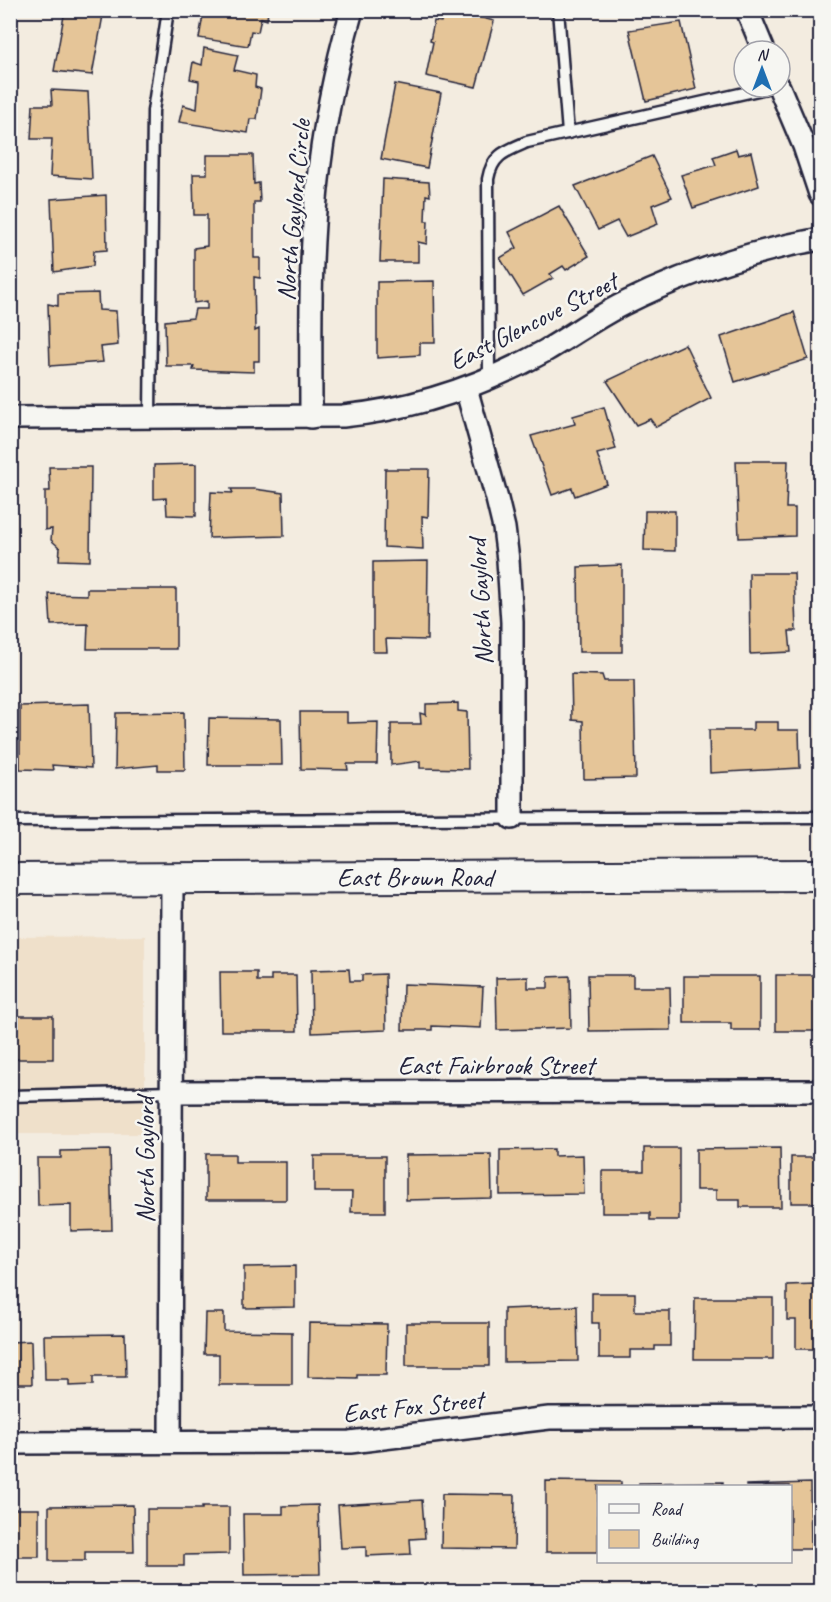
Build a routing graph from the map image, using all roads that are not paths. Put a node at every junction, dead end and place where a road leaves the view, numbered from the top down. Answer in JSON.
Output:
{"nodes":[{"id":1,"x":168,"y":10,"type":"edge"},
{"id":2,"x":352,"y":10,"type":"edge"},
{"id":3,"x":558,"y":10,"type":"edge"},
{"id":4,"x":747,"y":10,"type":"edge"},
{"id":5,"x":759,"y":39,"type":"edge"},
{"id":6,"x":732,"y":96,"type":"edge"},
{"id":7,"x":784,"y":99,"type":"edge"},
{"id":8,"x":568,"y":133,"type":"junction"},
{"id":9,"x":820,"y":194,"type":"edge"},
{"id":10,"x":820,"y":239,"type":"edge"},
{"id":11,"x":489,"y":378,"type":"junction"},
{"id":12,"x":466,"y":388,"type":"junction"},
{"id":13,"x":150,"y":417,"type":"junction"},
{"id":14,"x":311,"y":417,"type":"junction"},
{"id":15,"x":10,"y":418,"type":"edge"},
{"id":16,"x":820,"y":817,"type":"edge"},
{"id":17,"x":512,"y":818,"type":"junction"},
{"id":18,"x":10,"y":821,"type":"edge"},
{"id":19,"x":820,"y":875,"type":"edge"},
{"id":20,"x":172,"y":878,"type":"junction"},
{"id":21,"x":10,"y":879,"type":"edge"},
{"id":22,"x":172,"y":1092,"type":"junction"},
{"id":23,"x":820,"y":1092,"type":"edge"},
{"id":24,"x":10,"y":1096,"type":"edge"},
{"id":25,"x":820,"y":1417,"type":"edge"},
{"id":26,"x":10,"y":1443,"type":"edge"},
{"id":27,"x":170,"y":1443,"type":"junction"}],
"edges":[{"from":1,"to":13,"type":"lane"},
{"from":2,"to":14,"type":"street","name":"North Gaylord Circle"},
{"from":3,"to":8,"type":"lane"},
{"from":4,"to":5,"type":"street"},
{"from":6,"to":8,"type":"lane"},
{"from":7,"to":9,"type":"street"},
{"from":8,"to":11,"type":"lane"},
{"from":10,"to":11,"type":"street","name":"East Glencove Street"},
{"from":11,"to":12,"type":"street","name":"East Glencove Street"},
{"from":12,"to":14,"type":"street","name":"East Glencove Street"},
{"from":12,"to":17,"type":"street","name":"North Gaylord"},
{"from":13,"to":14,"type":"street","name":"East Glencove Street"},
{"from":13,"to":15,"type":"street","name":"East Glencove Street"},
{"from":16,"to":17,"type":"lane"},
{"from":17,"to":18,"type":"lane"},
{"from":19,"to":20,"type":"main road","name":"East Brown Road"},
{"from":20,"to":21,"type":"main road","name":"East Brown Road"},
{"from":20,"to":22,"type":"street","name":"North Gaylord"},
{"from":22,"to":23,"type":"street","name":"East Fairbrook Street"},
{"from":22,"to":24,"type":"lane"},
{"from":22,"to":27,"type":"street","name":"North Gaylord"},
{"from":25,"to":27,"type":"street","name":"East Fox Street"},
{"from":26,"to":27,"type":"street","name":"East Fox Street"}]}
